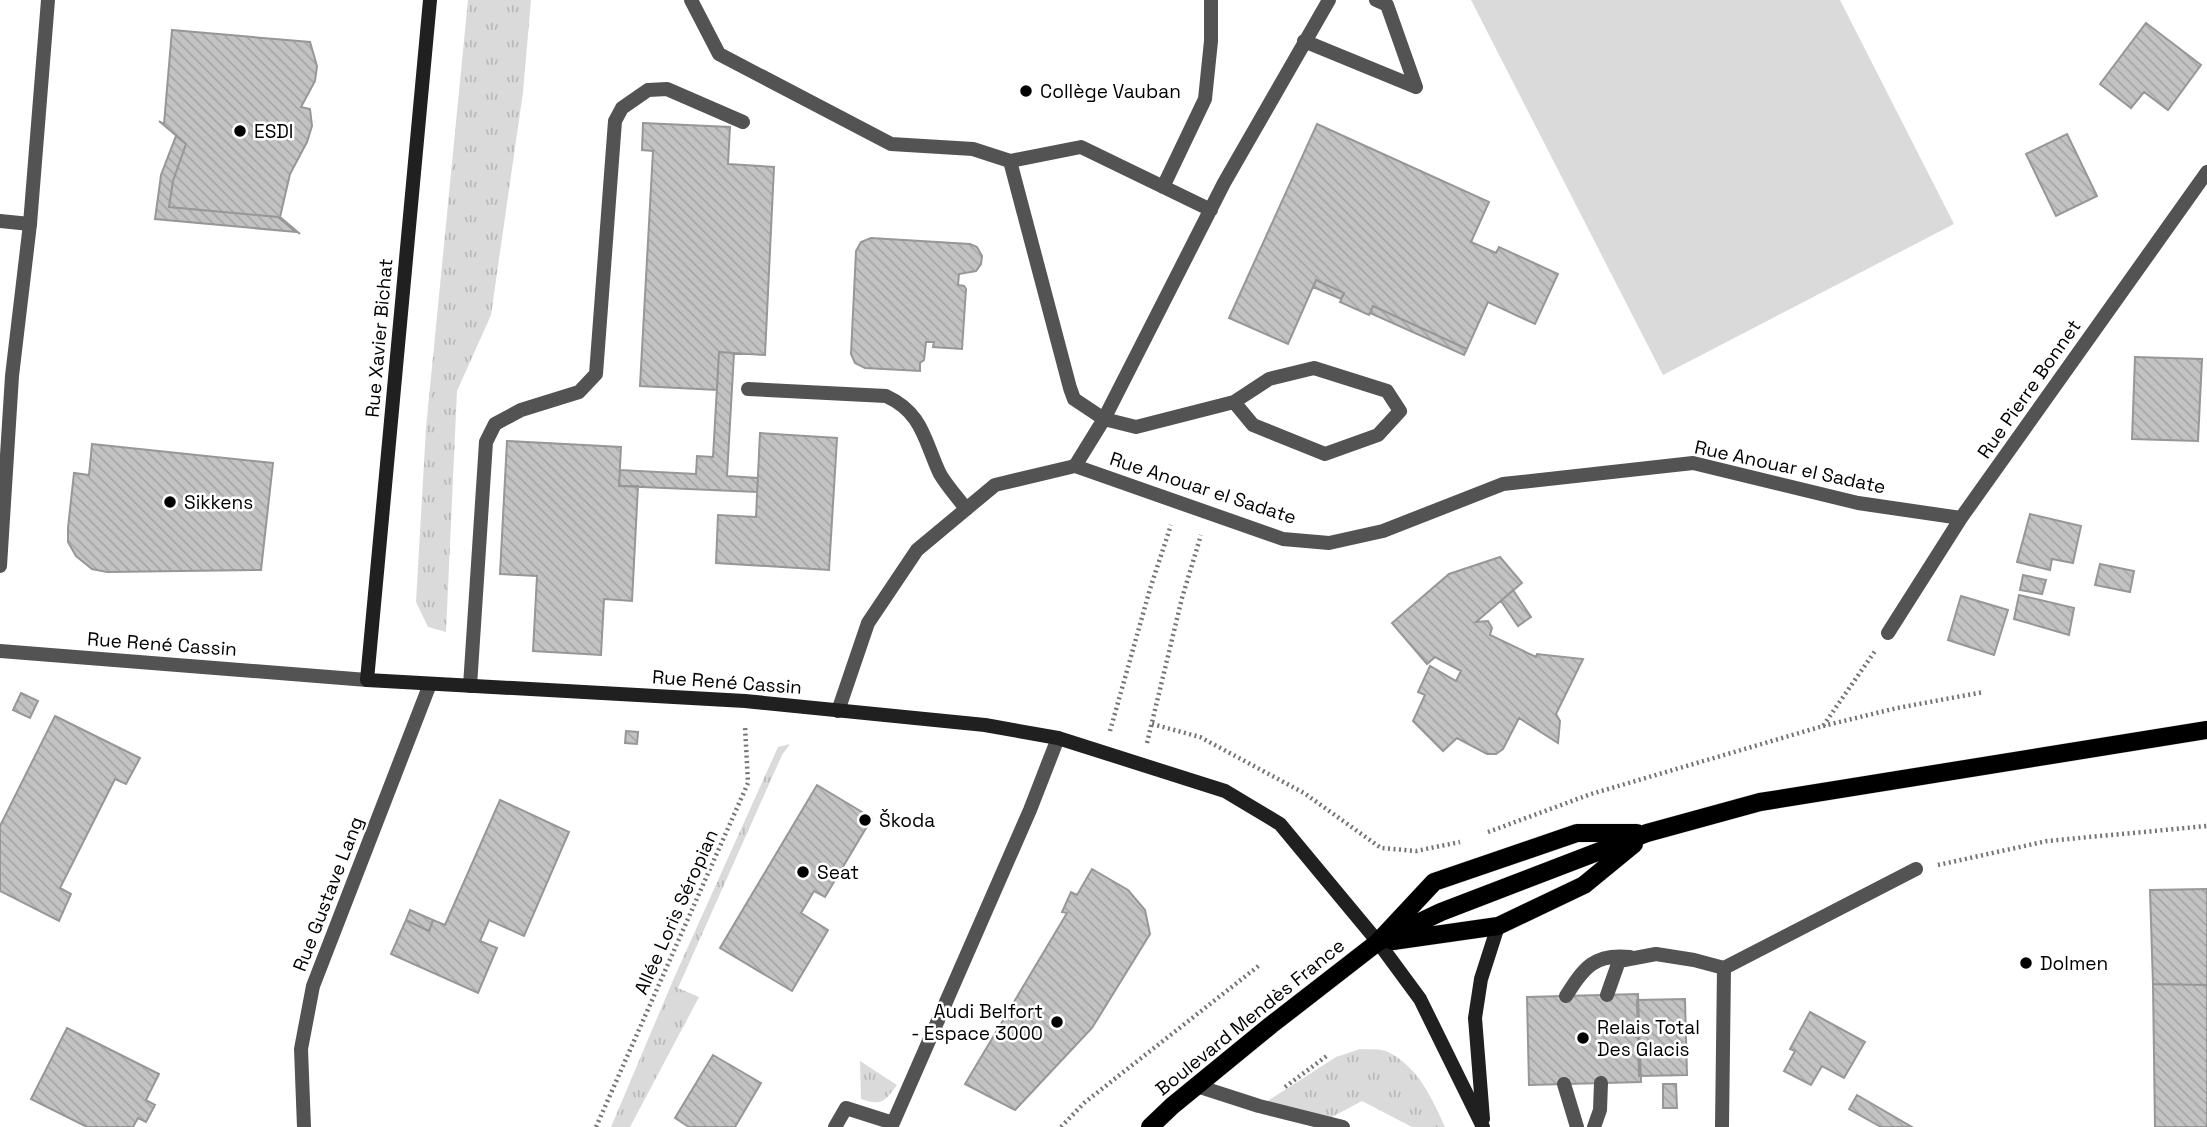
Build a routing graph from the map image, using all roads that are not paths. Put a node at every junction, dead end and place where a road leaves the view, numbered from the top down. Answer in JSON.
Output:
{"nodes":[{"id":1,"x":48,"y":0,"type":"edge"},
{"id":2,"x":430,"y":0,"type":"edge"},
{"id":3,"x":691,"y":0,"type":"edge"},
{"id":4,"x":1211,"y":0,"type":"edge"},
{"id":5,"x":1329,"y":0,"type":"edge"},
{"id":6,"x":1376,"y":0,"type":"edge"},
{"id":7,"x":1304,"y":41,"type":"junction"},
{"id":8,"x":743,"y":122,"type":"dead end"},
{"id":9,"x":1010,"y":161,"type":"junction"},
{"id":10,"x":2207,"y":172,"type":"edge"},
{"id":11,"x":1163,"y":187,"type":"junction"},
{"id":12,"x":1212,"y":210,"type":"junction"},
{"id":13,"x":0,"y":221,"type":"edge"},
{"id":14,"x":30,"y":224,"type":"junction"},
{"id":15,"x":748,"y":389,"type":"dead end"},
{"id":16,"x":1234,"y":402,"type":"junction"},
{"id":17,"x":1104,"y":419,"type":"junction"},
{"id":18,"x":1075,"y":466,"type":"junction"},
{"id":19,"x":966,"y":509,"type":"junction"},
{"id":20,"x":1961,"y":518,"type":"junction"},
{"id":21,"x":0,"y":566,"type":"edge"},
{"id":22,"x":1888,"y":633,"type":"road end"},
{"id":23,"x":0,"y":651,"type":"edge"},
{"id":24,"x":367,"y":680,"type":"junction"},
{"id":25,"x":430,"y":684,"type":"junction"},
{"id":26,"x":470,"y":686,"type":"junction"},
{"id":27,"x":838,"y":710,"type":"junction"},
{"id":28,"x":2207,"y":730,"type":"edge"},
{"id":29,"x":1058,"y":737,"type":"junction"},
{"id":30,"x":1647,"y":833,"type":"junction"},
{"id":31,"x":1916,"y":869,"type":"road end"},
{"id":32,"x":1498,"y":926,"type":"junction"},
{"id":33,"x":1378,"y":942,"type":"junction"},
{"id":34,"x":1640,"y":957,"type":"junction"},
{"id":35,"x":1724,"y":968,"type":"junction"},
{"id":36,"x":1607,"y":995,"type":"dead end"},
{"id":37,"x":1566,"y":996,"type":"dead end"},
{"id":38,"x":1601,"y":1083,"type":"dead end"},
{"id":39,"x":1564,"y":1084,"type":"dead end"},
{"id":40,"x":1197,"y":1086,"type":"junction"},
{"id":41,"x":1600,"y":1110,"type":"junction"},
{"id":42,"x":303,"y":1127,"type":"edge"},
{"id":43,"x":835,"y":1127,"type":"edge"},
{"id":44,"x":1150,"y":1127,"type":"edge"},
{"id":45,"x":1343,"y":1127,"type":"edge"},
{"id":46,"x":1483,"y":1127,"type":"edge"},
{"id":47,"x":1579,"y":1127,"type":"edge"},
{"id":48,"x":1594,"y":1127,"type":"edge"},
{"id":49,"x":1722,"y":1127,"type":"edge"}],
"edges":[{"from":1,"to":14,"type":"street"},
{"from":2,"to":24,"type":"main road","name":"Rue Xavier Bichat"},
{"from":3,"to":9,"type":"street"},
{"from":4,"to":11,"type":"street"},
{"from":5,"to":7,"type":"street"},
{"from":6,"to":7,"type":"street"},
{"from":7,"to":12,"type":"street"},
{"from":8,"to":26,"type":"street"},
{"from":9,"to":11,"type":"street"},
{"from":9,"to":17,"type":"street"},
{"from":10,"to":20,"type":"street","name":"Rue Pierre Bonnet"},
{"from":11,"to":12,"type":"street"},
{"from":12,"to":17,"type":"street"},
{"from":13,"to":14,"type":"street"},
{"from":14,"to":21,"type":"street"},
{"from":15,"to":19,"type":"street"},
{"from":16,"to":16,"type":"street"},
{"from":16,"to":17,"type":"street"},
{"from":17,"to":18,"type":"street"},
{"from":18,"to":19,"type":"street"},
{"from":18,"to":20,"type":"street","name":"Rue Anouar el Sadate"},
{"from":19,"to":27,"type":"street"},
{"from":20,"to":22,"type":"street","name":"Rue Pierre Bonnet"},
{"from":23,"to":24,"type":"street","name":"Rue René Cassin"},
{"from":24,"to":25,"type":"main road","name":"Rue René Cassin"},
{"from":25,"to":26,"type":"main road","name":"Rue René Cassin"},
{"from":25,"to":42,"type":"street","name":"Rue Gustave Lang"},
{"from":26,"to":27,"type":"main road","name":"Rue René Cassin"},
{"from":27,"to":29,"type":"main road","name":"Rue René Cassin"},
{"from":28,"to":30,"type":"main road"},
{"from":29,"to":33,"type":"main road","name":"Rue René Cassin"},
{"from":29,"to":43,"type":"street"},
{"from":30,"to":32,"type":"main road"},
{"from":30,"to":33,"type":"main road"},
{"from":30,"to":33,"type":"main road"},
{"from":31,"to":35,"type":"street"},
{"from":32,"to":33,"type":"main road"},
{"from":32,"to":46,"type":"main road"},
{"from":33,"to":40,"type":"main road","name":"Boulevard Mendès France"},
{"from":33,"to":46,"type":"main road","name":"Rue René Cassin"},
{"from":34,"to":35,"type":"street"},
{"from":34,"to":36,"type":"street"},
{"from":34,"to":37,"type":"street"},
{"from":35,"to":49,"type":"street"},
{"from":38,"to":41,"type":"street"},
{"from":39,"to":47,"type":"street"},
{"from":40,"to":44,"type":"main road","name":"Boulevard Mendès France"},
{"from":40,"to":45,"type":"street"},
{"from":41,"to":47,"type":"street"},
{"from":41,"to":48,"type":"street"}]}
